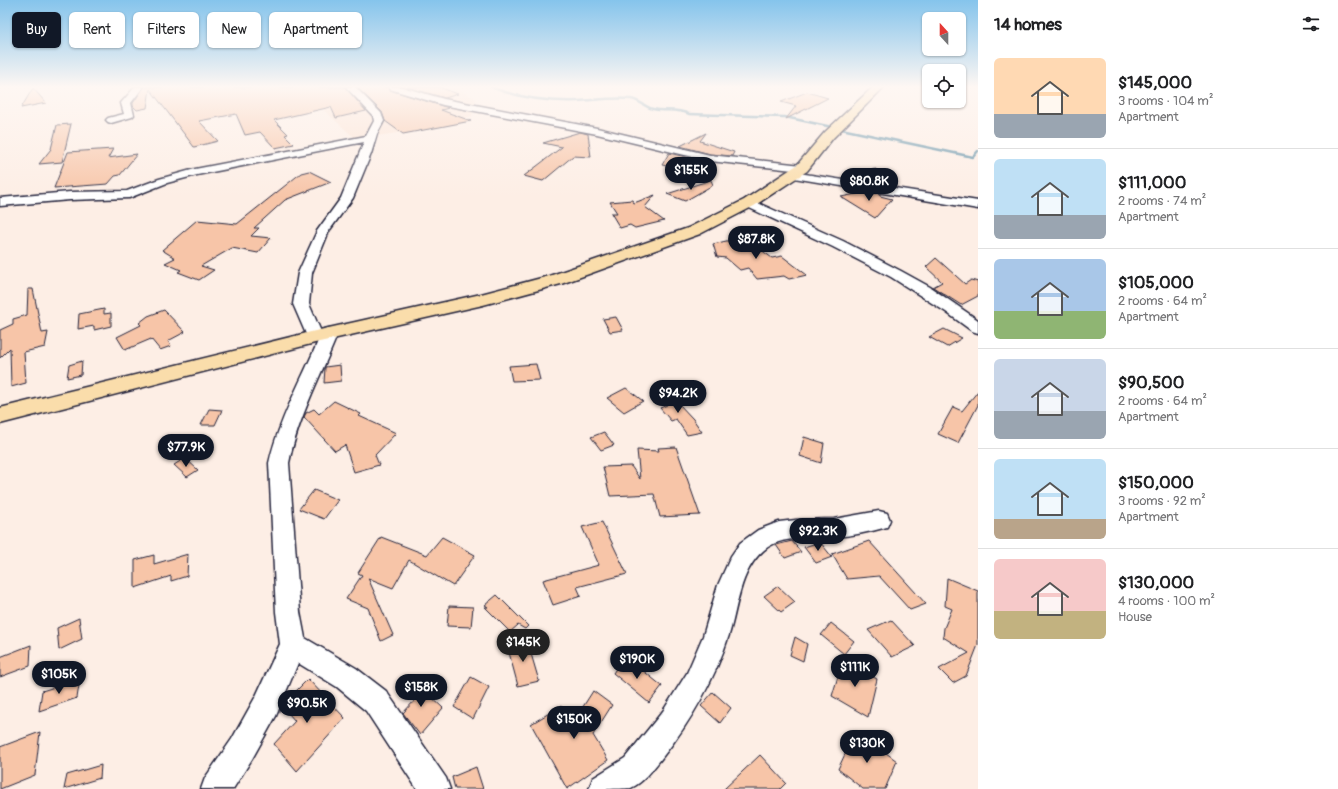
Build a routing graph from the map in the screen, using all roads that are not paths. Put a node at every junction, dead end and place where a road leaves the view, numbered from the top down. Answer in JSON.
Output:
{"nodes":[{"id":1,"x":376,"y":124,"type":"edge"},
{"id":2,"x":560,"y":124,"type":"edge"},
{"id":3,"x":842,"y":124,"type":"edge"},
{"id":4,"x":370,"y":138,"type":"junction"},
{"id":5,"x":794,"y":170,"type":"junction"},
{"id":6,"x":0,"y":202,"type":"edge"},
{"id":7,"x":749,"y":203,"type":"junction"},
{"id":8,"x":978,"y":206,"type":"edge"},
{"id":9,"x":978,"y":328,"type":"edge"},
{"id":10,"x":323,"y":335,"type":"junction"},
{"id":11,"x":0,"y":416,"type":"edge"},
{"id":12,"x":879,"y":520,"type":"dead end"},
{"id":13,"x":293,"y":645,"type":"junction"},
{"id":14,"x":216,"y":789,"type":"edge"},
{"id":15,"x":435,"y":789,"type":"edge"},
{"id":16,"x":604,"y":789,"type":"edge"}],
"edges":[{"from":1,"to":4,"type":"street"},
{"from":2,"to":5,"type":"street"},
{"from":3,"to":5,"type":"main road"},
{"from":4,"to":6,"type":"street"},
{"from":4,"to":10,"type":"street"},
{"from":5,"to":7,"type":"main road"},
{"from":5,"to":8,"type":"street"},
{"from":7,"to":9,"type":"street"},
{"from":7,"to":10,"type":"main road"},
{"from":10,"to":11,"type":"main road"},
{"from":10,"to":13,"type":"street"},
{"from":12,"to":16,"type":"street"},
{"from":13,"to":14,"type":"street"},
{"from":13,"to":15,"type":"street"}]}
